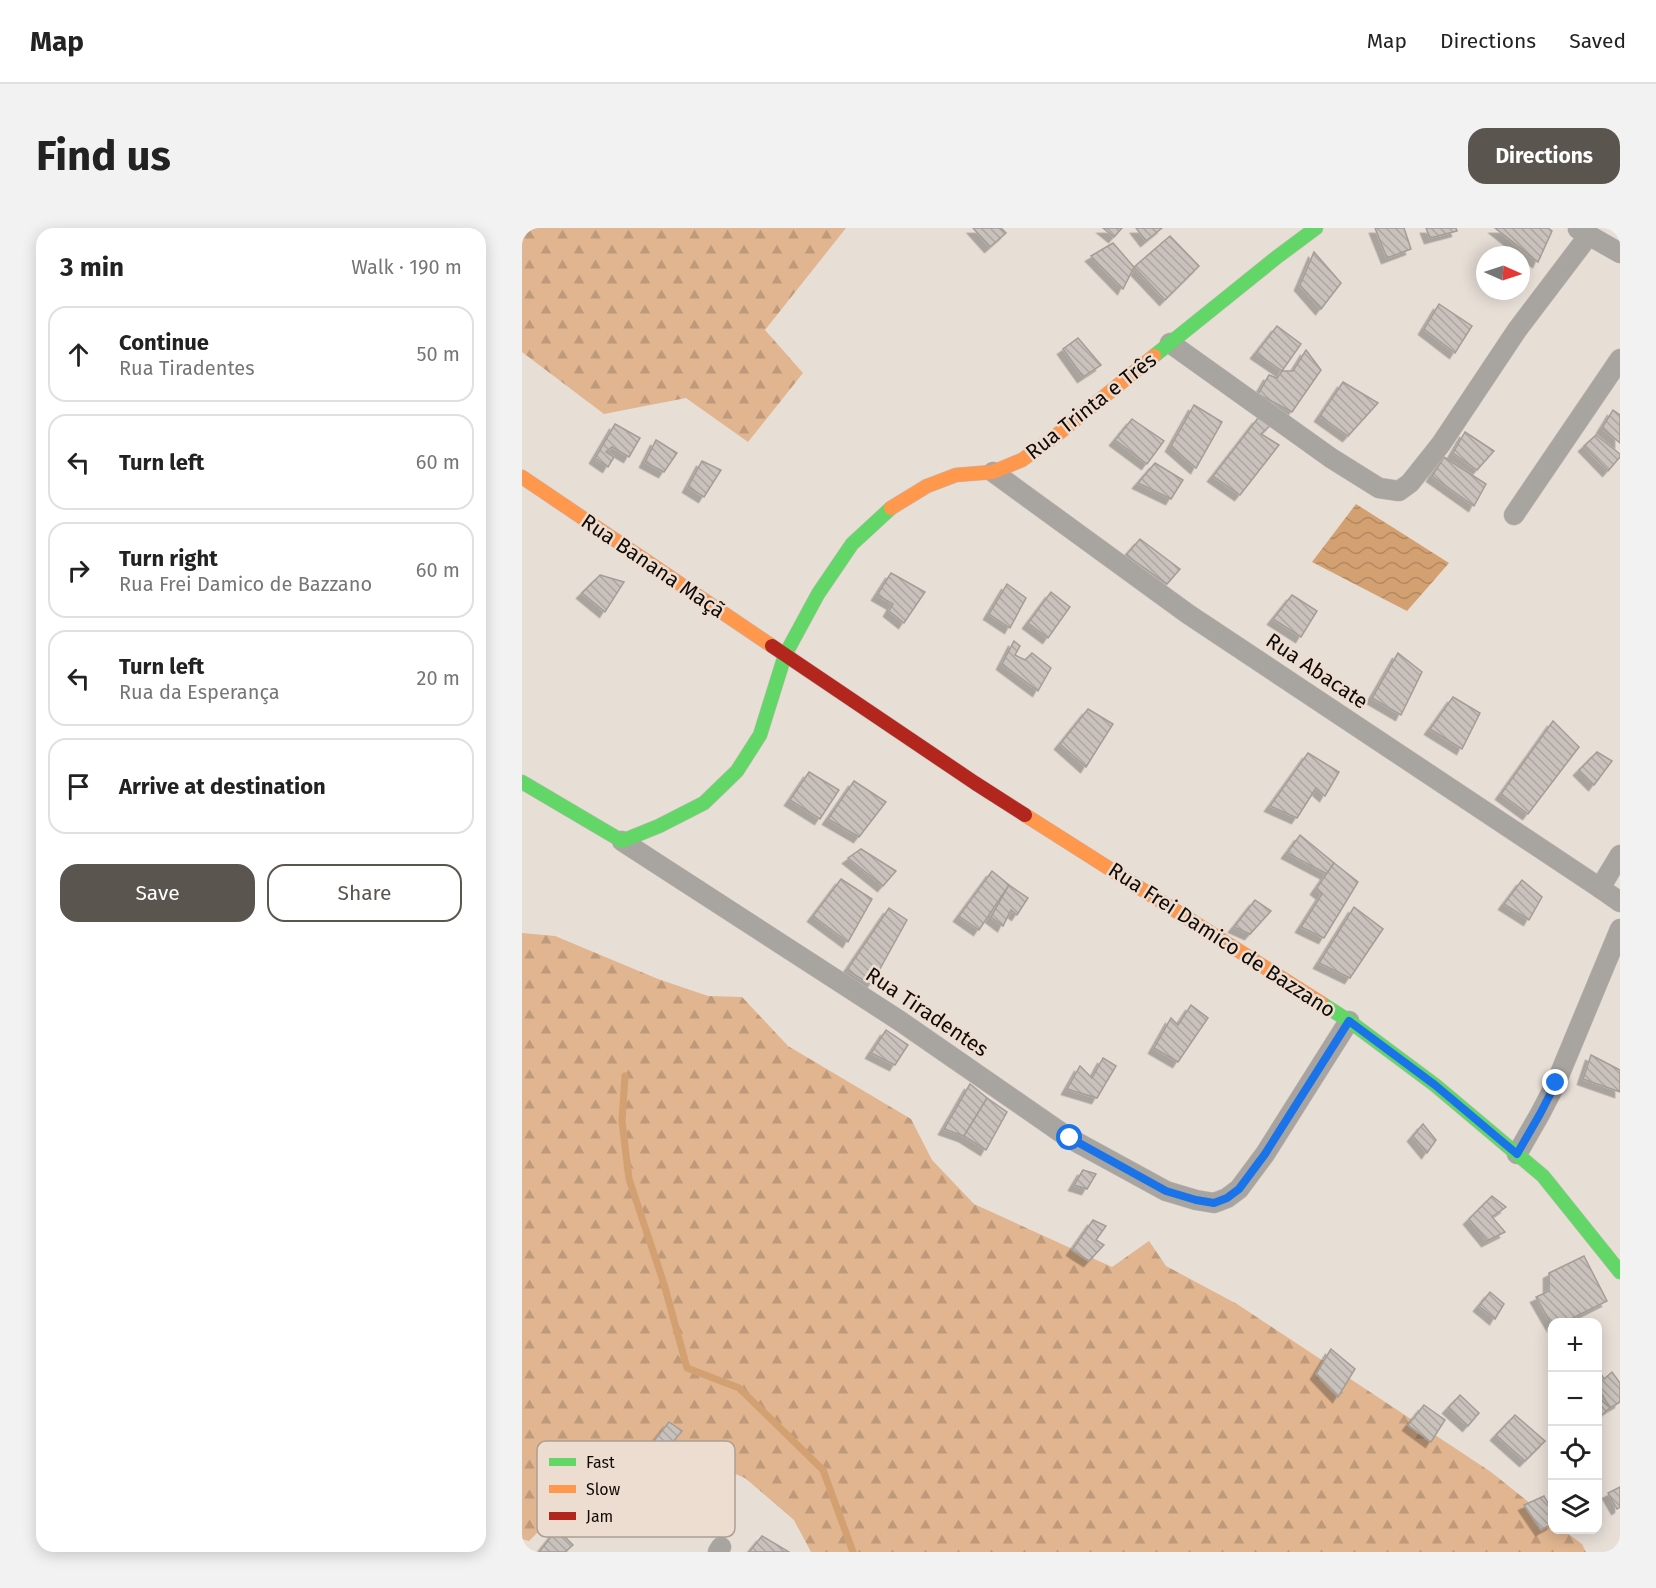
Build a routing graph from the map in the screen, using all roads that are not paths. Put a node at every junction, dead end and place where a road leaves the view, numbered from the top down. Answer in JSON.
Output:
{"nodes":[{"id":1,"x":1316,"y":228,"type":"edge"},
{"id":2,"x":1583,"y":231,"type":"edge"},
{"id":3,"x":1620,"y":253,"type":"edge"},
{"id":4,"x":1170,"y":343,"type":"junction"},
{"id":5,"x":1620,"y":359,"type":"edge"},
{"id":6,"x":993,"y":472,"type":"junction"},
{"id":7,"x":522,"y":477,"type":"edge"},
{"id":8,"x":1514,"y":515,"type":"dead end"},
{"id":9,"x":785,"y":655,"type":"junction"},
{"id":10,"x":522,"y":782,"type":"edge"},
{"id":11,"x":622,"y":841,"type":"junction"},
{"id":12,"x":1620,"y":855,"type":"edge"},
{"id":13,"x":1600,"y":888,"type":"junction"},
{"id":14,"x":1620,"y":902,"type":"edge"},
{"id":15,"x":1620,"y":929,"type":"edge"},
{"id":16,"x":1349,"y":1021,"type":"junction"},
{"id":17,"x":1517,"y":1154,"type":"junction"},
{"id":18,"x":1620,"y":1272,"type":"edge"}],
"edges":[{"from":1,"to":4,"type":"street","name":"Rua Trinta e Três"},
{"from":2,"to":3,"type":"street"},
{"from":2,"to":4,"type":"street"},
{"from":4,"to":6,"type":"street","name":"Rua Trinta e Três"},
{"from":5,"to":8,"type":"street"},
{"from":6,"to":9,"type":"street","name":"Rua Trinta e Três"},
{"from":6,"to":13,"type":"street","name":"Rua Abacate"},
{"from":7,"to":9,"type":"street","name":"Rua Banana Maçã"},
{"from":9,"to":11,"type":"street","name":"Rua Trinta e Três"},
{"from":9,"to":16,"type":"street","name":"Rua Frei Damico de Bazzano"},
{"from":10,"to":11,"type":"street"},
{"from":11,"to":16,"type":"street","name":"Rua Tiradentes"},
{"from":12,"to":13,"type":"street"},
{"from":13,"to":14,"type":"street","name":"Rua Abacate"},
{"from":15,"to":17,"type":"street"},
{"from":16,"to":17,"type":"street","name":"Rua Frei Damico de Bazzano"},
{"from":17,"to":18,"type":"street","name":"Rua Frei Damico de Bazzano"}]}
